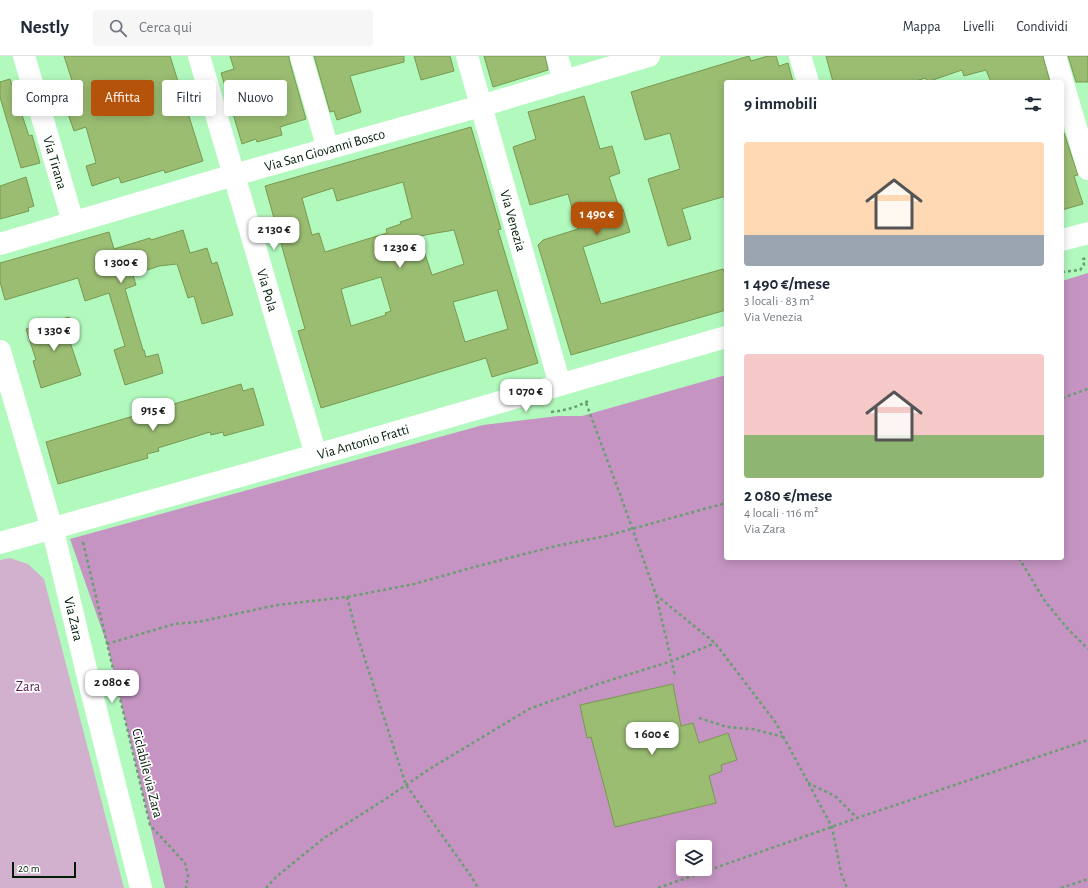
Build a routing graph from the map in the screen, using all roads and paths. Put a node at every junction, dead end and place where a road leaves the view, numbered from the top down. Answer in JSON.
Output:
{"nodes":[{"id":1,"x":24,"y":56,"type":"edge"},
{"id":2,"x":199,"y":56,"type":"edge"},
{"id":3,"x":301,"y":56,"type":"edge"},
{"id":4,"x":467,"y":56,"type":"edge"},
{"id":5,"x":557,"y":56,"type":"edge"},
{"id":6,"x":649,"y":56,"type":"edge"},
{"id":7,"x":800,"y":56,"type":"edge"},
{"id":8,"x":1056,"y":56,"type":"edge"},
{"id":9,"x":807,"y":80,"type":"edge"},
{"id":10,"x":1063,"y":80,"type":"edge"},
{"id":11,"x":564,"y":81,"type":"junction"},
{"id":12,"x":1064,"y":84,"type":"edge"},
{"id":13,"x":481,"y":106,"type":"junction"},
{"id":14,"x":328,"y":149,"type":"junction"},
{"id":15,"x":1088,"y":169,"type":"edge"},
{"id":16,"x":234,"y":175,"type":"junction"},
{"id":17,"x":73,"y":222,"type":"junction"},
{"id":18,"x":1088,"y":233,"type":"edge"},
{"id":19,"x":1064,"y":239,"type":"edge"},
{"id":20,"x":0,"y":244,"type":"edge"},
{"id":21,"x":1088,"y":258,"type":"edge"},
{"id":22,"x":1064,"y":272,"type":"edge"},
{"id":23,"x":724,"y":337,"type":"edge"},
{"id":24,"x":0,"y":351,"type":"edge"},
{"id":25,"x":560,"y":385,"type":"junction"},
{"id":26,"x":1088,"y":389,"type":"edge"},
{"id":27,"x":1064,"y":397,"type":"edge"},
{"id":28,"x":586,"y":403,"type":"dead end"},
{"id":29,"x":316,"y":455,"type":"junction"},
{"id":30,"x":724,"y":504,"type":"edge"},
{"id":31,"x":52,"y":528,"type":"junction"},
{"id":32,"x":633,"y":529,"type":"junction"},
{"id":33,"x":83,"y":541,"type":"dead end"},
{"id":34,"x":0,"y":543,"type":"edge"},
{"id":35,"x":1019,"y":560,"type":"edge"},
{"id":36,"x":656,"y":595,"type":"junction"},
{"id":37,"x":346,"y":597,"type":"junction"},
{"id":38,"x":715,"y":643,"type":"junction"},
{"id":39,"x":107,"y":644,"type":"junction"},
{"id":40,"x":1088,"y":649,"type":"edge"},
{"id":41,"x":672,"y":660,"type":"junction"},
{"id":42,"x":676,"y":676,"type":"dead end"},
{"id":43,"x":699,"y":718,"type":"dead end"},
{"id":44,"x":783,"y":737,"type":"junction"},
{"id":45,"x":1088,"y":740,"type":"edge"},
{"id":46,"x":808,"y":783,"type":"junction"},
{"id":47,"x":406,"y":785,"type":"junction"},
{"id":48,"x":857,"y":818,"type":"junction"},
{"id":49,"x":832,"y":827,"type":"junction"},
{"id":50,"x":1088,"y":879,"type":"edge"},
{"id":51,"x":141,"y":888,"type":"edge"},
{"id":52,"x":186,"y":888,"type":"edge"},
{"id":53,"x":266,"y":888,"type":"edge"},
{"id":54,"x":478,"y":888,"type":"edge"},
{"id":55,"x":658,"y":888,"type":"edge"},
{"id":56,"x":847,"y":888,"type":"edge"},
{"id":57,"x":1061,"y":888,"type":"edge"}],
"edges":[{"from":1,"to":17,"type":"street","name":"Via Tirana"},
{"from":2,"to":16,"type":"street","name":"Via Pola"},
{"from":3,"to":14,"type":"street"},
{"from":4,"to":13,"type":"street","name":"Via Venezia"},
{"from":5,"to":11,"type":"street"},
{"from":6,"to":11,"type":"street","name":"Via San Giovanni Bosco"},
{"from":7,"to":9,"type":"street"},
{"from":8,"to":10,"type":"street"},
{"from":11,"to":13,"type":"street","name":"Via San Giovanni Bosco"},
{"from":12,"to":15,"type":"street"},
{"from":13,"to":14,"type":"street","name":"Via San Giovanni Bosco"},
{"from":13,"to":25,"type":"street","name":"Via Venezia"},
{"from":14,"to":16,"type":"street","name":"Via San Giovanni Bosco"},
{"from":16,"to":17,"type":"street","name":"Via San Giovanni Bosco"},
{"from":16,"to":29,"type":"street","name":"Via Pola"},
{"from":17,"to":20,"type":"street","name":"Via San Giovanni Bosco"},
{"from":18,"to":19,"type":"street"},
{"from":21,"to":22,"type":"path"},
{"from":23,"to":25,"type":"street","name":"Via Antonio Fratti"},
{"from":24,"to":31,"type":"street","name":"Via Zara"},
{"from":25,"to":29,"type":"street","name":"Via Antonio Fratti"},
{"from":26,"to":27,"type":"path"},
{"from":28,"to":32,"type":"path"},
{"from":29,"to":31,"type":"street","name":"Via Antonio Fratti"},
{"from":30,"to":32,"type":"path"},
{"from":31,"to":34,"type":"street","name":"Via Antonio Fratti"},
{"from":31,"to":51,"type":"street","name":"Via Zara"},
{"from":32,"to":36,"type":"path"},
{"from":32,"to":37,"type":"path"},
{"from":33,"to":39,"type":"path","name":"Ciclabile via Zara"},
{"from":35,"to":40,"type":"path"},
{"from":36,"to":38,"type":"path"},
{"from":36,"to":41,"type":"path"},
{"from":37,"to":39,"type":"path"},
{"from":37,"to":47,"type":"path"},
{"from":38,"to":41,"type":"path"},
{"from":38,"to":44,"type":"path"},
{"from":39,"to":52,"type":"path","name":"Ciclabile via Zara"},
{"from":41,"to":42,"type":"path"},
{"from":41,"to":47,"type":"path"},
{"from":43,"to":44,"type":"path"},
{"from":44,"to":46,"type":"path"},
{"from":45,"to":48,"type":"path"},
{"from":46,"to":48,"type":"path"},
{"from":46,"to":49,"type":"path"},
{"from":47,"to":53,"type":"path"},
{"from":47,"to":54,"type":"path"},
{"from":48,"to":49,"type":"path"},
{"from":49,"to":55,"type":"path"},
{"from":49,"to":56,"type":"path"},
{"from":50,"to":57,"type":"path"}]}
